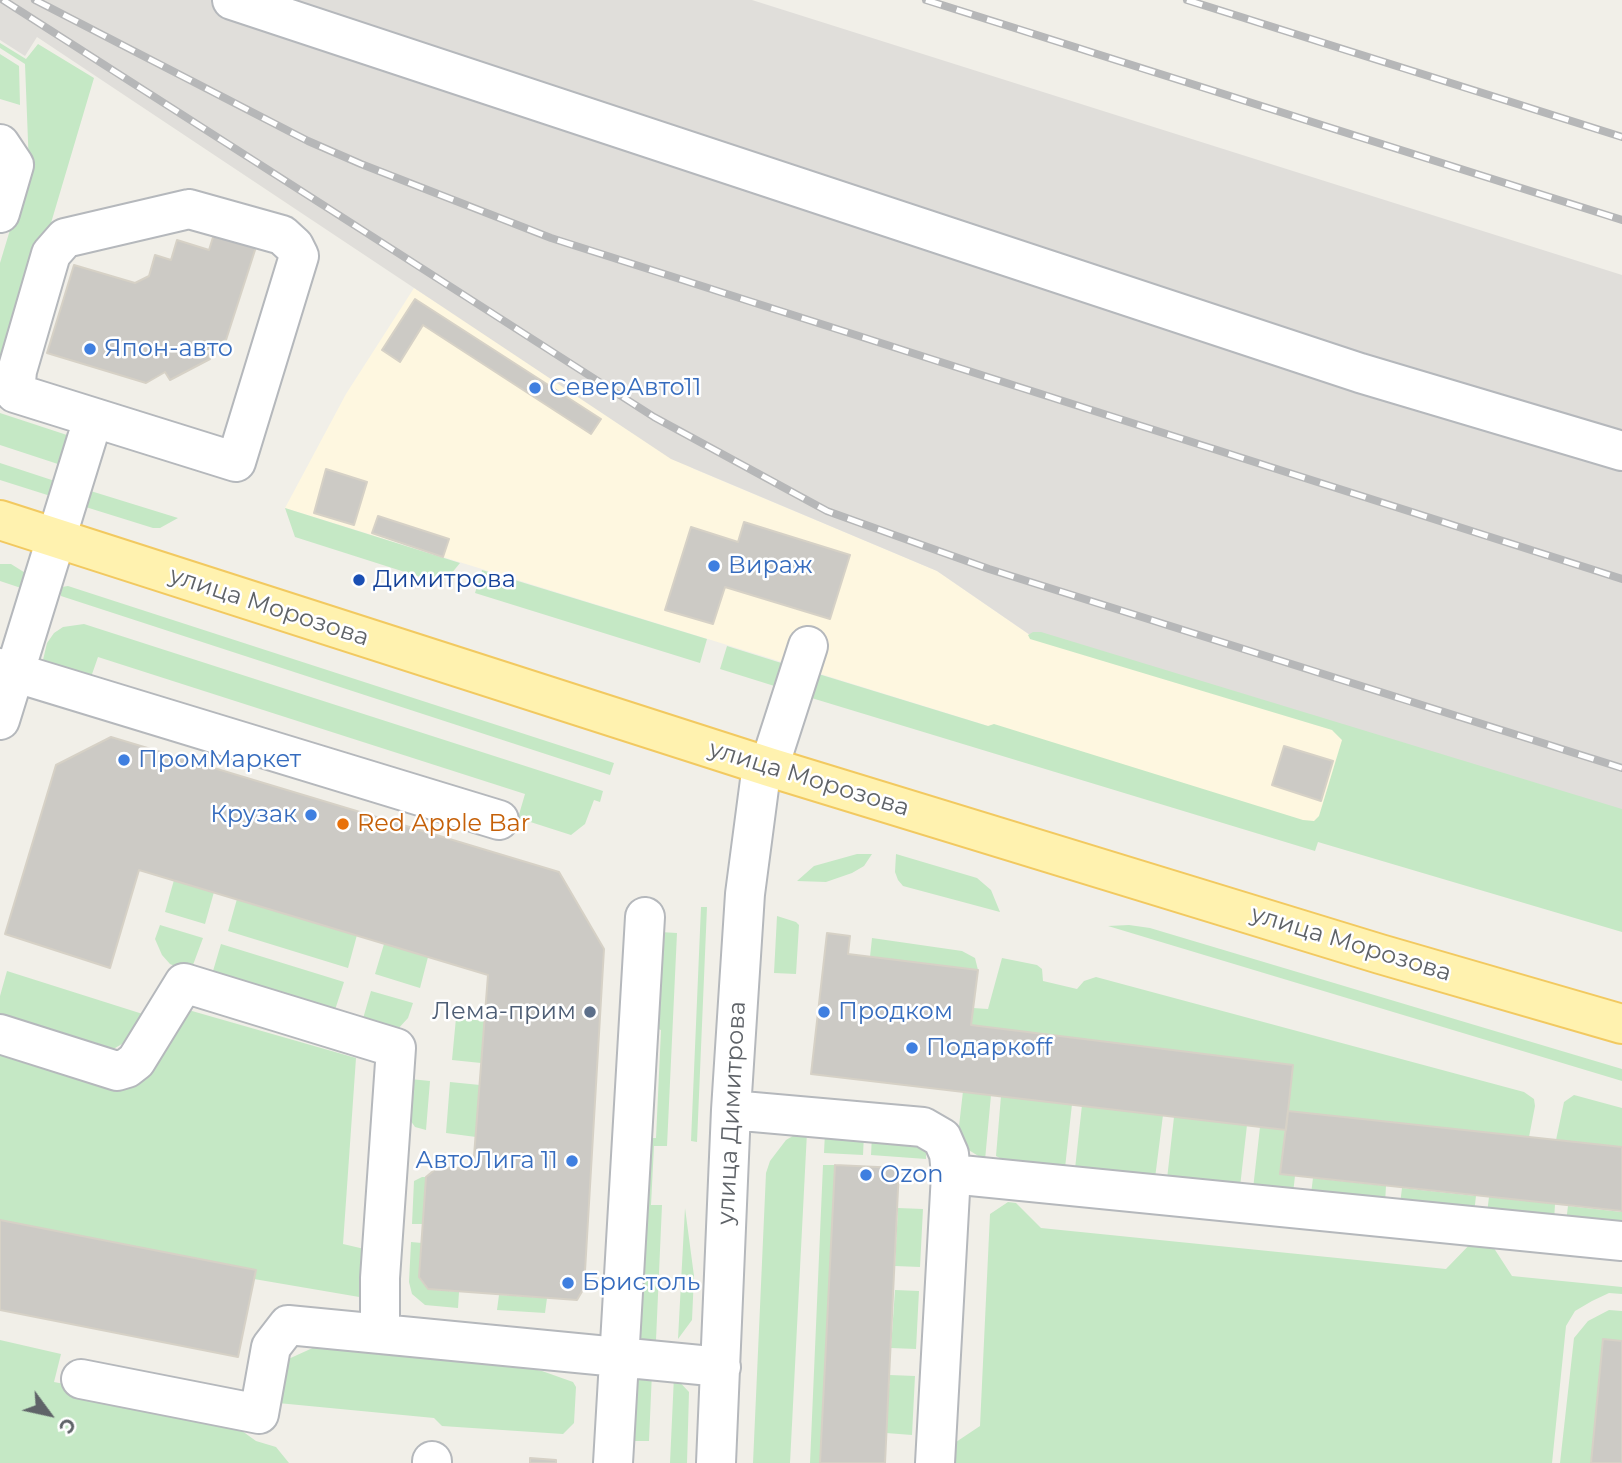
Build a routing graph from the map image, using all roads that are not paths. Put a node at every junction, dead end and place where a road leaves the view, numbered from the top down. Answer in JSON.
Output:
{"nodes":[{"id":1,"x":232,"y":0,"type":"edge"},
{"id":2,"x":0,"y":144,"type":"edge"},
{"id":3,"x":0,"y":213,"type":"edge"},
{"id":4,"x":93,"y":419,"type":"junction"},
{"id":5,"x":1622,"y":451,"type":"edge"},
{"id":6,"x":0,"y":520,"type":"edge"},
{"id":7,"x":56,"y":538,"type":"junction"},
{"id":8,"x":808,"y":646,"type":"dead end"},
{"id":9,"x":7,"y":671,"type":"edge"},
{"id":10,"x":0,"y":720,"type":"edge"},
{"id":11,"x":766,"y":766,"type":"junction"},
{"id":12,"x":499,"y":820,"type":"dead end"},
{"id":13,"x":645,"y":917,"type":"dead end"},
{"id":14,"x":1622,"y":1024,"type":"edge"},
{"id":15,"x":0,"y":1034,"type":"edge"},
{"id":16,"x":731,"y":1110,"type":"junction"},
{"id":17,"x":951,"y":1174,"type":"junction"},
{"id":18,"x":1622,"y":1241,"type":"edge"},
{"id":19,"x":380,"y":1334,"type":"junction"},
{"id":20,"x":619,"y":1358,"type":"junction"},
{"id":21,"x":721,"y":1367,"type":"junction"},
{"id":22,"x":81,"y":1379,"type":"dead end"},
{"id":23,"x":613,"y":1463,"type":"edge"},
{"id":24,"x":716,"y":1463,"type":"edge"},
{"id":25,"x":935,"y":1463,"type":"edge"}],
"edges":[{"from":1,"to":5,"type":"street"},
{"from":2,"to":3,"type":"street"},
{"from":4,"to":4,"type":"street"},
{"from":4,"to":7,"type":"street"},
{"from":6,"to":7,"type":"main road","name":"улица Морозова"},
{"from":7,"to":9,"type":"street"},
{"from":7,"to":11,"type":"main road","name":"улица Морозова"},
{"from":8,"to":11,"type":"street","name":"улица Димитрова"},
{"from":9,"to":10,"type":"street"},
{"from":9,"to":12,"type":"street"},
{"from":11,"to":14,"type":"main road","name":"улица Морозова"},
{"from":11,"to":16,"type":"street","name":"улица Димитрова"},
{"from":13,"to":20,"type":"street"},
{"from":15,"to":19,"type":"street"},
{"from":16,"to":17,"type":"street"},
{"from":16,"to":21,"type":"street","name":"улица Димитрова"},
{"from":17,"to":18,"type":"street"},
{"from":17,"to":25,"type":"street"},
{"from":19,"to":20,"type":"street"},
{"from":19,"to":22,"type":"street"},
{"from":20,"to":21,"type":"street"},
{"from":20,"to":23,"type":"street"},
{"from":21,"to":24,"type":"street","name":"улица Димитрова"}]}
